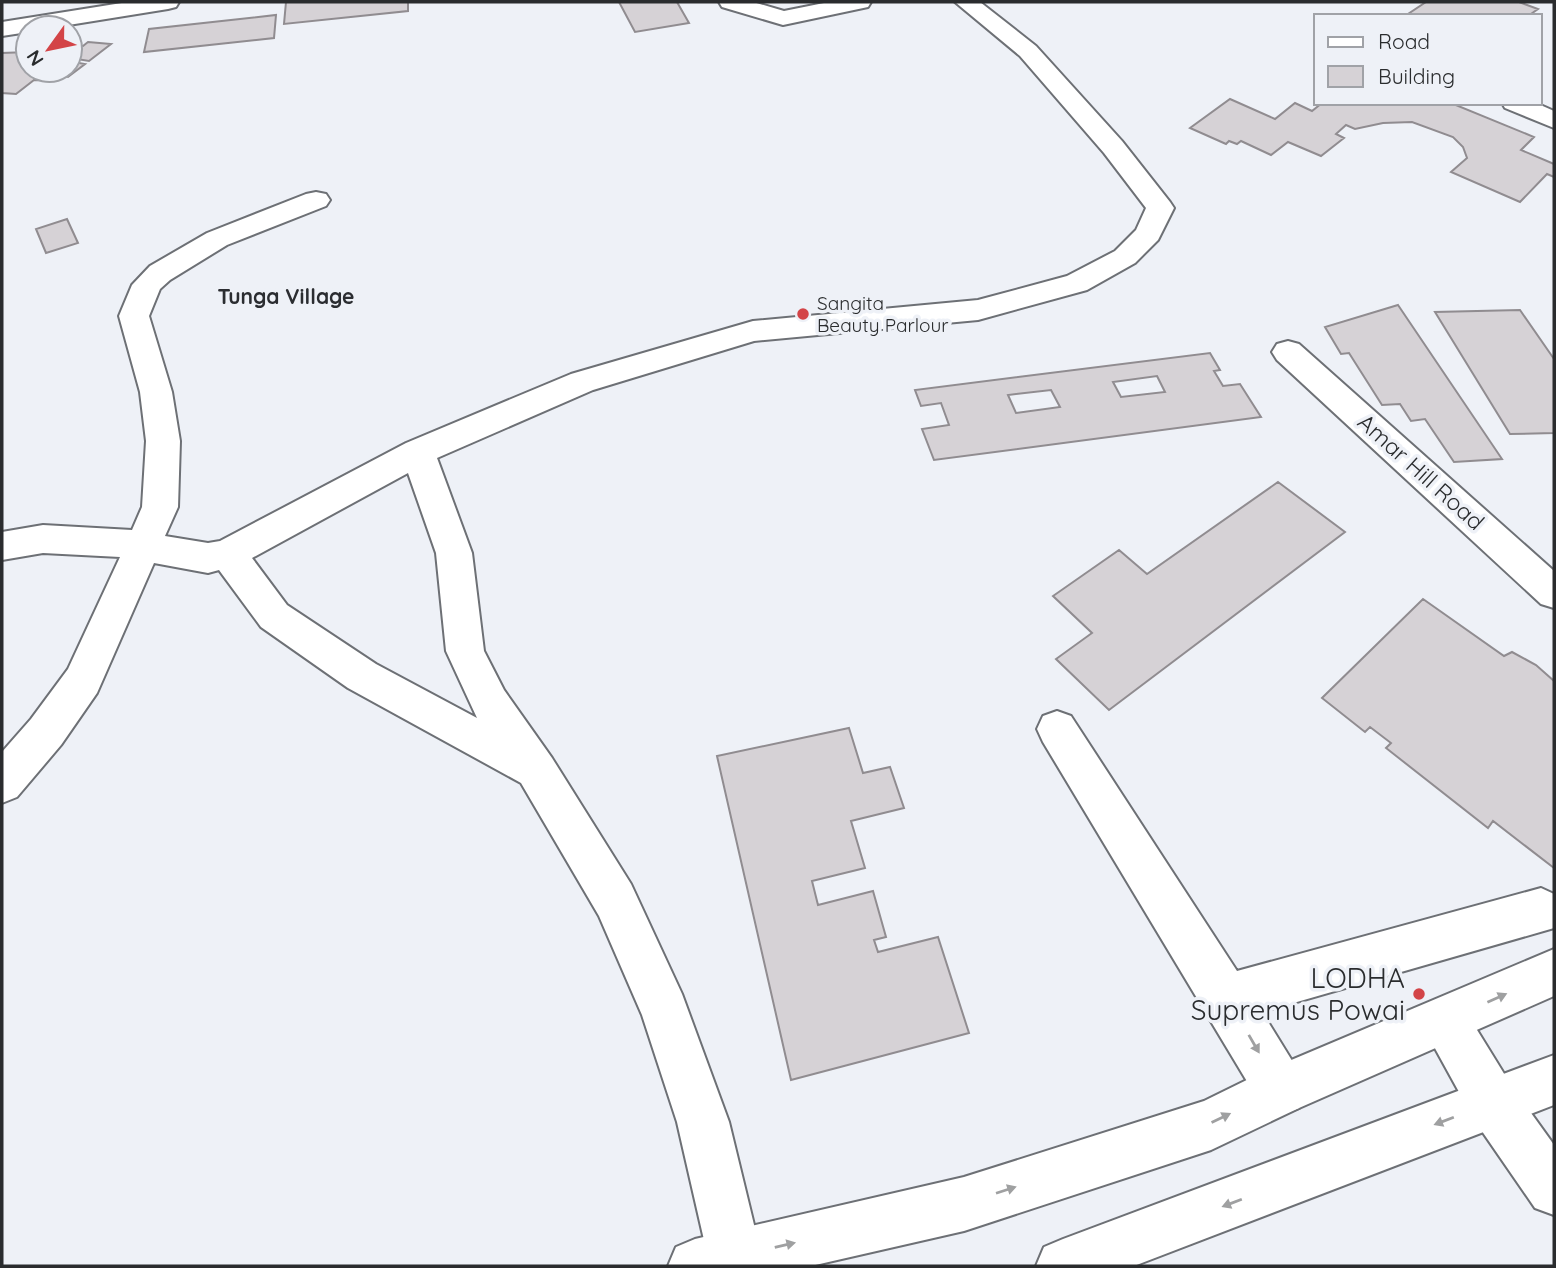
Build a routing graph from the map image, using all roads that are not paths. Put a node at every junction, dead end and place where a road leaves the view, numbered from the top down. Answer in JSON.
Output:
{"nodes":[{"id":1,"x":168,"y":2,"type":"edge"},
{"id":2,"x":730,"y":2,"type":"edge"},
{"id":3,"x":860,"y":2,"type":"edge"},
{"id":4,"x":966,"y":2,"type":"edge"},
{"id":5,"x":2,"y":29,"type":"edge"},
{"id":6,"x":1519,"y":105,"type":"edge"},
{"id":7,"x":1554,"y":120,"type":"edge"},
{"id":8,"x":316,"y":200,"type":"dead end"},
{"id":9,"x":1288,"y":352,"type":"dead end"},
{"id":10,"x":418,"y":452,"type":"junction"},
{"id":11,"x":2,"y":546,"type":"edge"},
{"id":12,"x":141,"y":546,"type":"junction"},
{"id":13,"x":229,"y":554,"type":"junction"},
{"id":14,"x":1554,"y":593,"type":"edge"},
{"id":15,"x":1057,"y":729,"type":"dead end"},
{"id":16,"x":537,"y":772,"type":"junction"},
{"id":17,"x":2,"y":783,"type":"edge"},
{"id":18,"x":1538,"y":908,"type":"edge"},
{"id":19,"x":1554,"y":972,"type":"edge"},
{"id":20,"x":1226,"y":998,"type":"junction"},
{"id":21,"x":1444,"y":1021,"type":"junction"},
{"id":22,"x":1554,"y":1080,"type":"edge"},
{"id":23,"x":1280,"y":1090,"type":"junction"},
{"id":24,"x":1493,"y":1103,"type":"junction"},
{"id":25,"x":1554,"y":1189,"type":"edge"},
{"id":26,"x":722,"y":1263,"type":"edge"},
{"id":27,"x":1063,"y":1266,"type":"edge"}],
"edges":[{"from":1,"to":5,"type":"street"},
{"from":2,"to":3,"type":"street"},
{"from":4,"to":10,"type":"street"},
{"from":6,"to":7,"type":"street"},
{"from":8,"to":12,"type":"street"},
{"from":9,"to":14,"type":"street","name":"Amar Hill Road"},
{"from":10,"to":13,"type":"street"},
{"from":10,"to":16,"type":"street"},
{"from":11,"to":12,"type":"street"},
{"from":12,"to":13,"type":"street"},
{"from":12,"to":17,"type":"street"},
{"from":13,"to":16,"type":"street"},
{"from":15,"to":20,"type":"street"},
{"from":16,"to":26,"type":"street"},
{"from":18,"to":20,"type":"street"},
{"from":21,"to":19,"type":"street","one_way":true},
{"from":20,"to":23,"type":"street","one_way":true},
{"from":21,"to":23,"type":"street"},
{"from":21,"to":24,"type":"street"},
{"from":22,"to":24,"type":"street"},
{"from":26,"to":23,"type":"street","one_way":true},
{"from":24,"to":25,"type":"street"},
{"from":24,"to":27,"type":"street","one_way":true}]}
